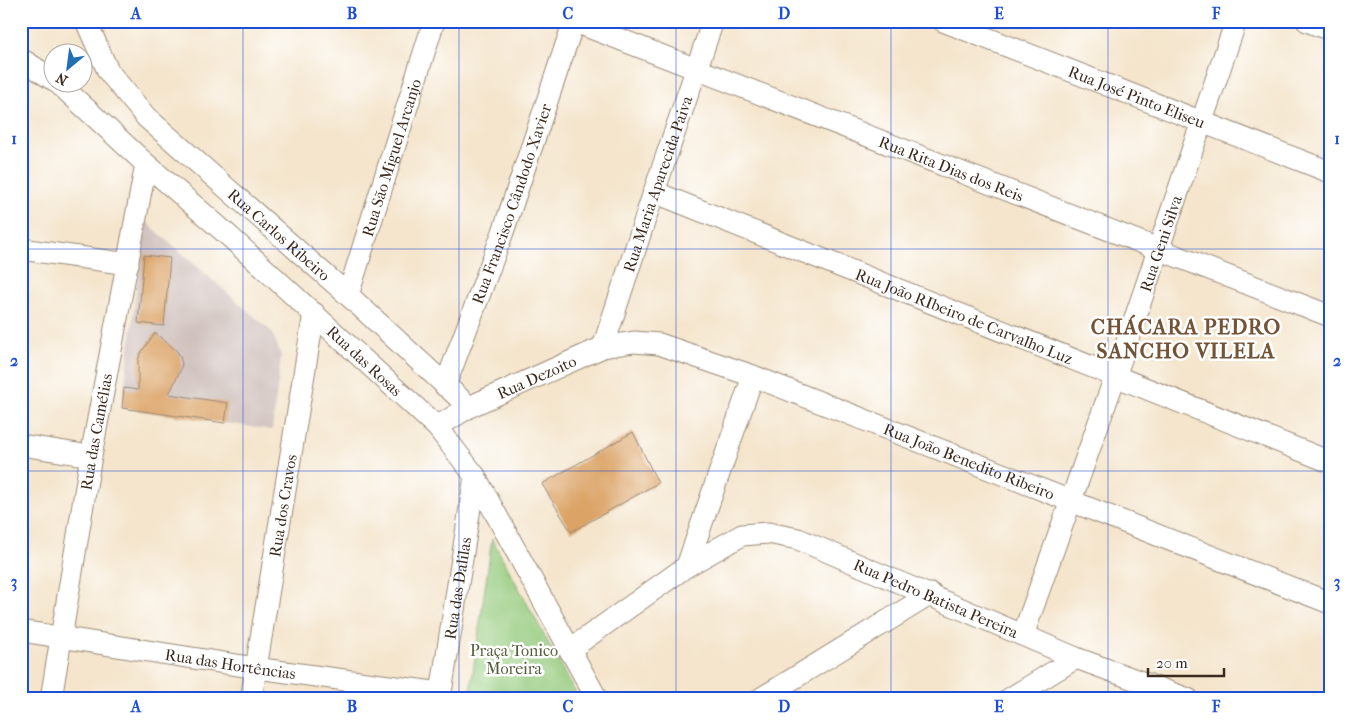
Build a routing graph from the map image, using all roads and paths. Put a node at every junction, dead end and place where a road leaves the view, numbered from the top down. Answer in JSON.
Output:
{"nodes":[{"id":1,"x":86,"y":21,"type":"edge"},
{"id":2,"x":434,"y":21,"type":"edge"},
{"id":3,"x":573,"y":21,"type":"edge"},
{"id":4,"x":714,"y":21,"type":"edge"},
{"id":5,"x":943,"y":21,"type":"edge"},
{"id":6,"x":1236,"y":21,"type":"edge"},
{"id":7,"x":1307,"y":21,"type":"edge"},
{"id":8,"x":1330,"y":30,"type":"edge"},
{"id":9,"x":21,"y":60,"type":"edge"},
{"id":10,"x":697,"y":68,"type":"junction"},
{"id":11,"x":42,"y":73,"type":"edge"},
{"id":12,"x":68,"y":92,"type":"edge"},
{"id":13,"x":1202,"y":122,"type":"junction"},
{"id":14,"x":146,"y":164,"type":"junction"},
{"id":15,"x":1330,"y":172,"type":"edge"},
{"id":16,"x":654,"y":192,"type":"junction"},
{"id":17,"x":21,"y":249,"type":"edge"},
{"id":18,"x":1157,"y":249,"type":"junction"},
{"id":19,"x":128,"y":264,"type":"junction"},
{"id":20,"x":348,"y":295,"type":"junction"},
{"id":21,"x":314,"y":313,"type":"junction"},
{"id":22,"x":1330,"y":316,"type":"edge"},
{"id":23,"x":604,"y":347,"type":"junction"},
{"id":24,"x":753,"y":376,"type":"junction"},
{"id":25,"x":1115,"y":377,"type":"junction"},
{"id":26,"x":446,"y":386,"type":"junction"},
{"id":27,"x":469,"y":407,"type":"junction"},
{"id":28,"x":437,"y":427,"type":"junction"},
{"id":29,"x":21,"y":445,"type":"edge"},
{"id":30,"x":91,"y":456,"type":"junction"},
{"id":31,"x":1330,"y":462,"type":"edge"},
{"id":32,"x":475,"y":476,"type":"junction"},
{"id":33,"x":1070,"y":502,"type":"junction"},
{"id":34,"x":687,"y":566,"type":"junction"},
{"id":35,"x":930,"y":594,"type":"junction"},
{"id":36,"x":1330,"y":603,"type":"edge"},
{"id":37,"x":21,"y":631,"type":"edge"},
{"id":38,"x":1024,"y":635,"type":"junction"},
{"id":39,"x":62,"y":638,"type":"junction"},
{"id":40,"x":569,"y":650,"type":"junction"},
{"id":41,"x":1076,"y":658,"type":"junction"},
{"id":42,"x":256,"y":668,"type":"junction"},
{"id":43,"x":440,"y":696,"type":"edge"},
{"id":44,"x":51,"y":699,"type":"edge"},
{"id":45,"x":251,"y":699,"type":"edge"},
{"id":46,"x":597,"y":699,"type":"edge"},
{"id":47,"x":760,"y":699,"type":"edge"},
{"id":48,"x":1009,"y":699,"type":"edge"},
{"id":49,"x":1188,"y":699,"type":"edge"}],
"edges":[{"from":1,"to":20,"type":"street","name":"Rua Carlos Ribeiro"},
{"from":2,"to":20,"type":"street","name":"Rua São Miguel Arcanjo"},
{"from":3,"to":10,"type":"street","name":"Rua Rita Dias dos Reis"},
{"from":3,"to":26,"type":"street","name":"Rua Francisco Cândodo Xavier"},
{"from":4,"to":10,"type":"street","name":"Rua Maria Aparecida Paiva"},
{"from":5,"to":13,"type":"street","name":"Rua José Pinto Eliseu"},
{"from":6,"to":13,"type":"street","name":"Rua Geni Silva"},
{"from":7,"to":8,"type":"street"},
{"from":9,"to":11,"type":"street"},
{"from":10,"to":16,"type":"street","name":"Rua Maria Aparecida Paiva"},
{"from":10,"to":18,"type":"street","name":"Rua Rita Dias dos Reis"},
{"from":12,"to":14,"type":"street","name":"Rua das Rosas"},
{"from":13,"to":15,"type":"street","name":"Rua José Pinto Eliseu"},
{"from":13,"to":18,"type":"street","name":"Rua Geni Silva"},
{"from":14,"to":19,"type":"street","name":"Rua das Camélias"},
{"from":14,"to":21,"type":"street","name":"Rua das Rosas"},
{"from":16,"to":23,"type":"street","name":"Rua Maria Aparecida Paiva"},
{"from":16,"to":25,"type":"street","name":"Rua João RIbeiro de Carvalho Luz"},
{"from":17,"to":19,"type":"street"},
{"from":18,"to":22,"type":"street","name":"Rua Rita Dias dos Reis"},
{"from":18,"to":25,"type":"street","name":"Rua Geni Silva"},
{"from":19,"to":30,"type":"street","name":"Rua das Camélias"},
{"from":20,"to":26,"type":"street","name":"Rua Carlos Ribeiro"},
{"from":21,"to":28,"type":"street","name":"Rua das Rosas"},
{"from":21,"to":42,"type":"street","name":"Rua dos Cravos"},
{"from":23,"to":24,"type":"street","name":"Rua João Benedito Ribeiro"},
{"from":23,"to":27,"type":"street","name":"Rua Dezoito"},
{"from":24,"to":33,"type":"street","name":"Rua João Benedito Ribeiro"},
{"from":24,"to":34,"type":"street"},
{"from":25,"to":31,"type":"street","name":"Rua João RIbeiro de Carvalho Luz"},
{"from":25,"to":33,"type":"street","name":"Rua Geni Silva"},
{"from":26,"to":27,"type":"street","name":"Rua Carlos Ribeiro"},
{"from":27,"to":28,"type":"street"},
{"from":28,"to":32,"type":"street","name":"Rua das Rosas"},
{"from":29,"to":30,"type":"street"},
{"from":30,"to":39,"type":"street","name":"Rua das Camélias"},
{"from":32,"to":40,"type":"street","name":"Rua das Rosas"},
{"from":32,"to":43,"type":"street","name":"Rua das Dalilas"},
{"from":33,"to":36,"type":"street","name":"Rua João Benedito Ribeiro"},
{"from":33,"to":38,"type":"street","name":"Rua Geni Silva"},
{"from":34,"to":35,"type":"street","name":"Rua Pedro Batista Pereira"},
{"from":34,"to":40,"type":"street","name":"Rua Pedro Batista Pereira"},
{"from":35,"to":38,"type":"street","name":"Rua Pedro Batista Pereira"},
{"from":35,"to":47,"type":"street"},
{"from":37,"to":39,"type":"street","name":"Rua das Hortências"},
{"from":38,"to":41,"type":"street","name":"Rua Pedro Batista Pereira"},
{"from":39,"to":42,"type":"street","name":"Rua das Hortências"},
{"from":39,"to":44,"type":"street","name":"Rua das Camélias"},
{"from":40,"to":46,"type":"street","name":"Rua das Rosas"},
{"from":41,"to":48,"type":"street"},
{"from":41,"to":49,"type":"street","name":"Rua Pedro Batista Pereira"},
{"from":42,"to":43,"type":"street","name":"Rua das Hortências"},
{"from":42,"to":45,"type":"street","name":"Rua dos Cravos"}]}
